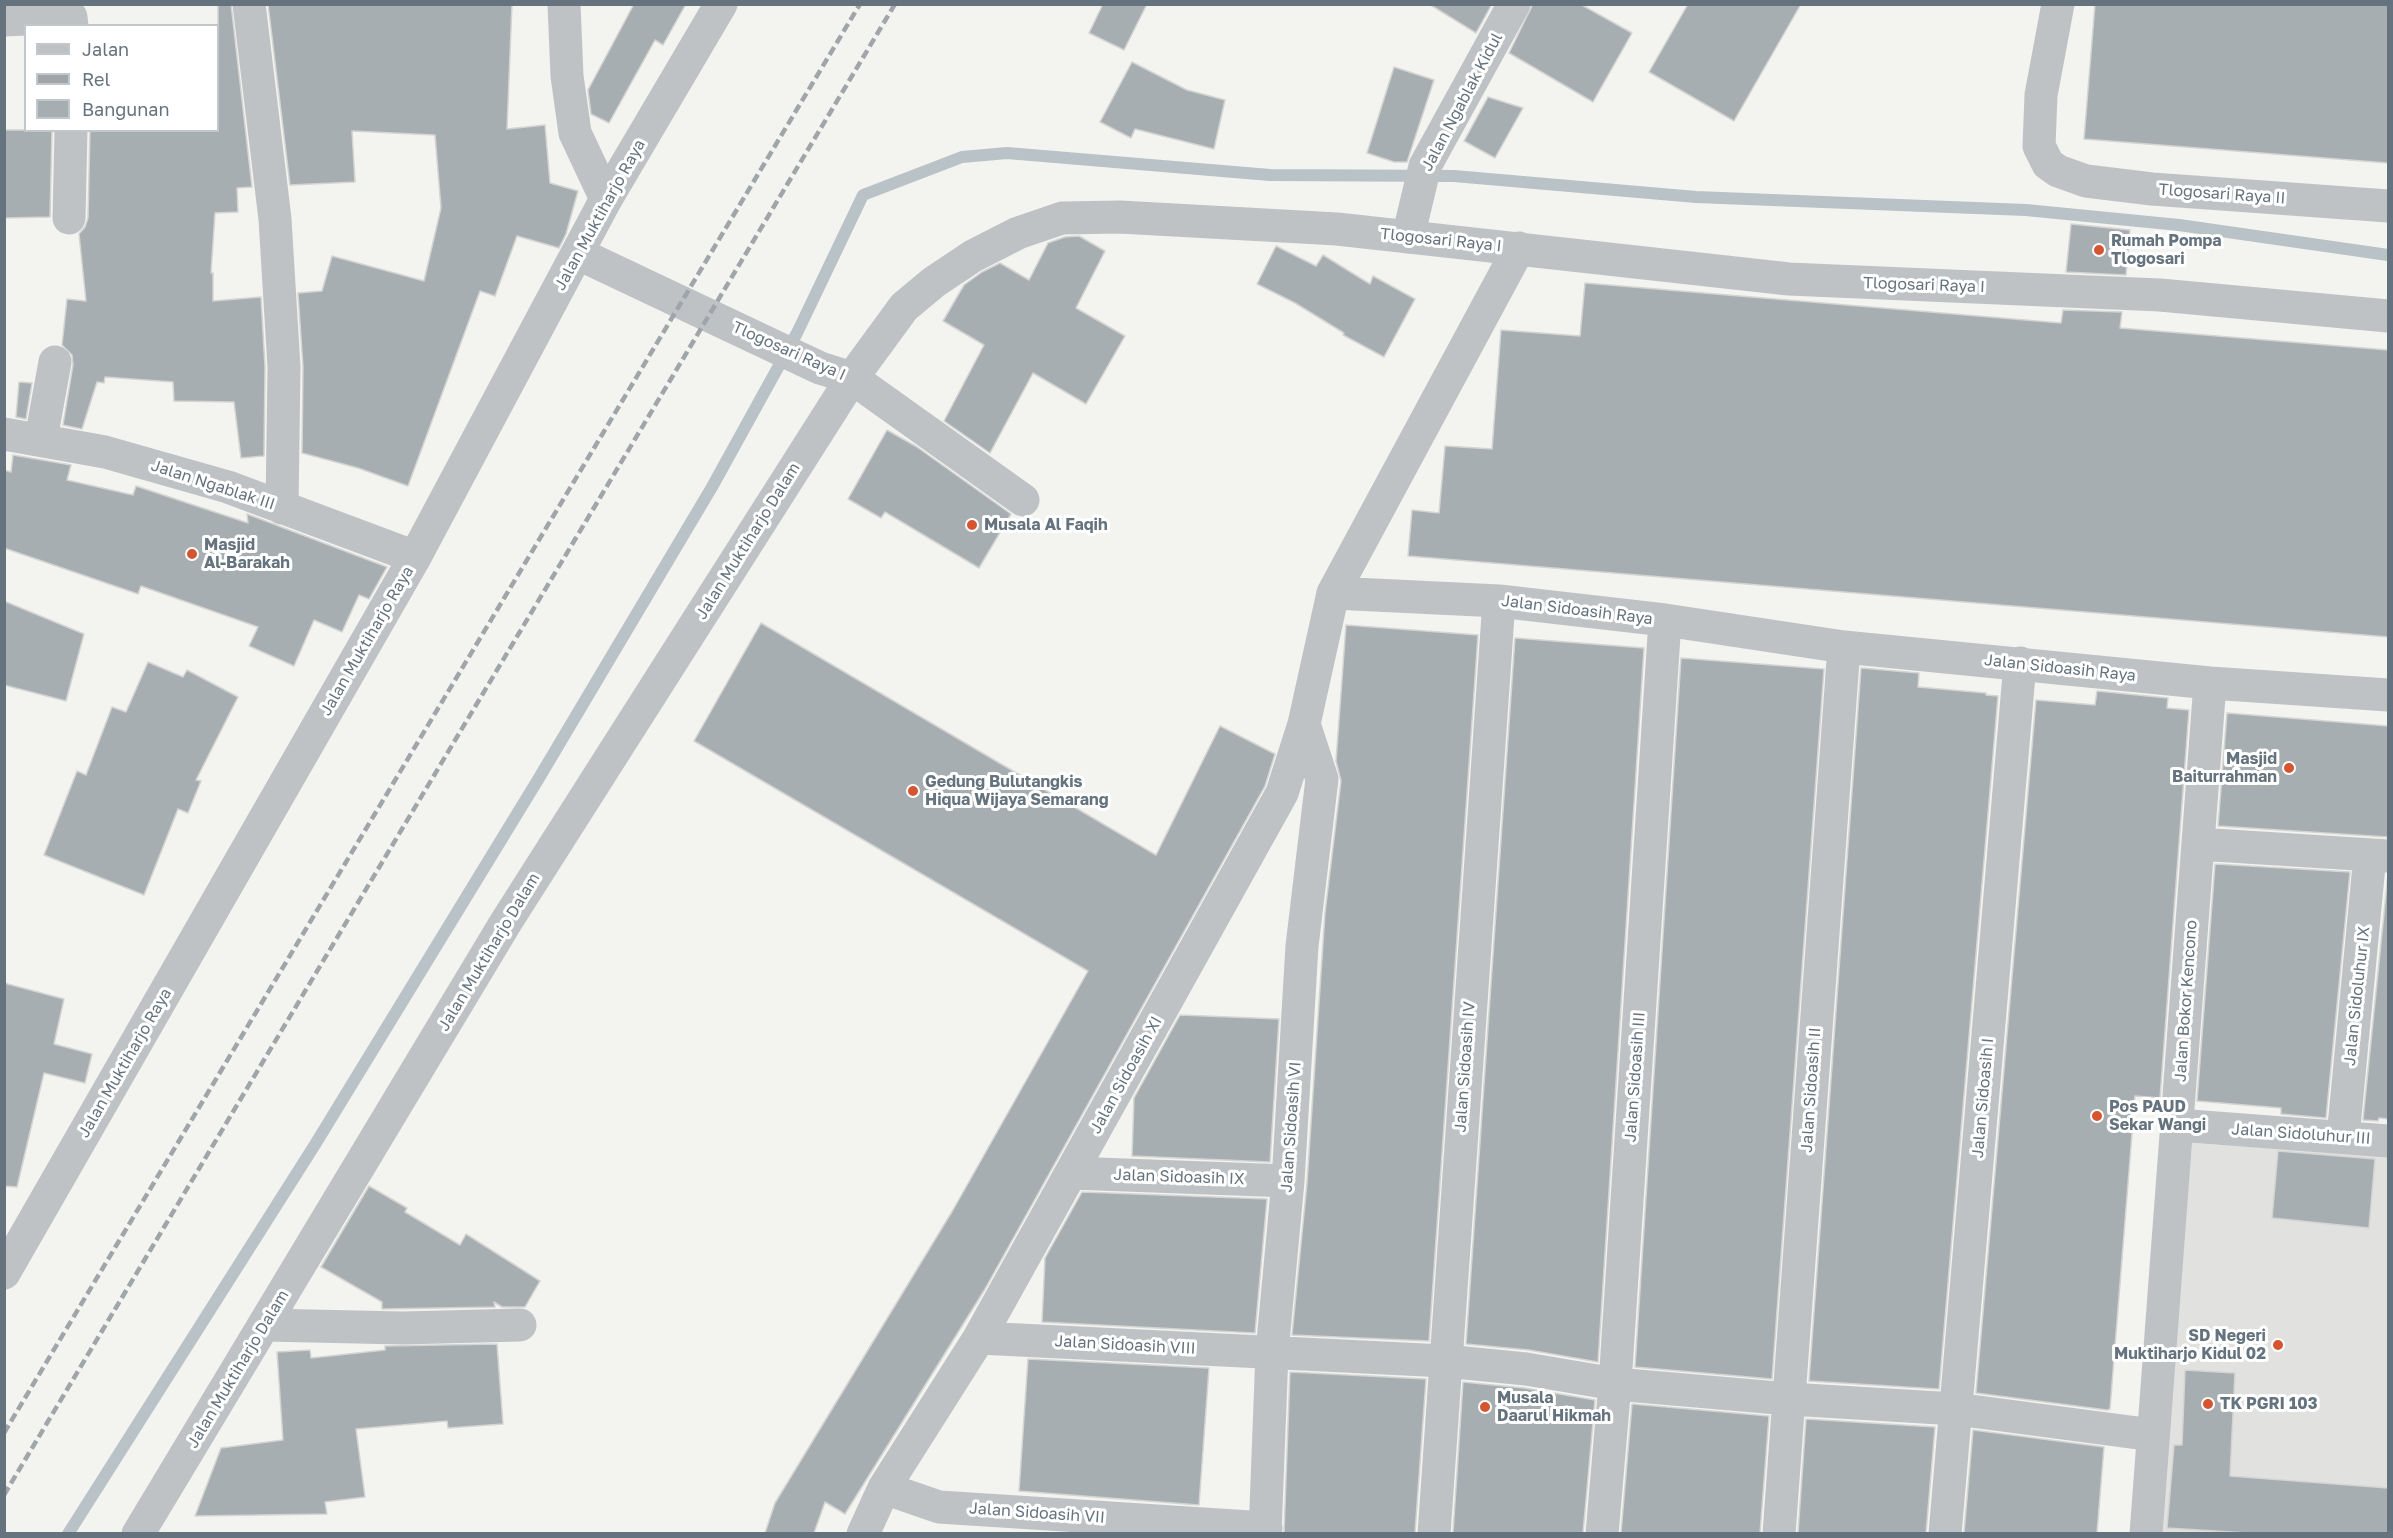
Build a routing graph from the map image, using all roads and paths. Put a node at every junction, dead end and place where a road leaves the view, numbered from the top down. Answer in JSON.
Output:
{"nodes":[{"id":1,"x":249,"y":4,"type":"edge"},
{"id":2,"x":564,"y":4,"type":"edge"},
{"id":3,"x":721,"y":4,"type":"edge"},
{"id":4,"x":1514,"y":4,"type":"edge"},
{"id":5,"x":2058,"y":4,"type":"edge"},
{"id":6,"x":4,"y":20,"type":"edge"},
{"id":7,"x":72,"y":24,"type":"edge"},
{"id":8,"x":71,"y":132,"type":"edge"},
{"id":9,"x":606,"y":200,"type":"junction"},
{"id":10,"x":2388,"y":206,"type":"edge"},
{"id":11,"x":69,"y":218,"type":"dead end"},
{"id":12,"x":1412,"y":222,"type":"junction"},
{"id":13,"x":1519,"y":248,"type":"junction"},
{"id":14,"x":579,"y":255,"type":"junction"},
{"id":15,"x":2388,"y":316,"type":"edge"},
{"id":16,"x":55,"y":362,"type":"dead end"},
{"id":17,"x":852,"y":378,"type":"junction"},
{"id":18,"x":4,"y":434,"type":"edge"},
{"id":19,"x":41,"y":439,"type":"junction"},
{"id":20,"x":1023,"y":500,"type":"dead end"},
{"id":21,"x":282,"y":507,"type":"junction"},
{"id":22,"x":415,"y":557,"type":"junction"},
{"id":23,"x":1333,"y":593,"type":"junction"},
{"id":24,"x":1498,"y":601,"type":"junction"},
{"id":25,"x":1665,"y":620,"type":"junction"},
{"id":26,"x":1844,"y":647,"type":"junction"},
{"id":27,"x":2020,"y":663,"type":"junction"},
{"id":28,"x":2210,"y":683,"type":"junction"},
{"id":29,"x":2388,"y":695,"type":"edge"},
{"id":30,"x":1304,"y":724,"type":"junction"},
{"id":31,"x":2198,"y":844,"type":"junction"},
{"id":32,"x":2379,"y":855,"type":"edge"},
{"id":33,"x":2177,"y":1125,"type":"junction"},
{"id":34,"x":2343,"y":1137,"type":"junction"},
{"id":35,"x":2388,"y":1141,"type":"edge"},
{"id":36,"x":1071,"y":1173,"type":"junction"},
{"id":37,"x":1288,"y":1181,"type":"junction"},
{"id":38,"x":4,"y":1273,"type":"edge"},
{"id":39,"x":265,"y":1325,"type":"junction"},
{"id":40,"x":520,"y":1325,"type":"dead end"},
{"id":41,"x":979,"y":1338,"type":"junction"},
{"id":42,"x":1272,"y":1352,"type":"junction"},
{"id":43,"x":1445,"y":1361,"type":"junction"},
{"id":44,"x":1615,"y":1384,"type":"junction"},
{"id":45,"x":1789,"y":1399,"type":"junction"},
{"id":46,"x":1956,"y":1409,"type":"junction"},
{"id":47,"x":2153,"y":1435,"type":"junction"},
{"id":48,"x":884,"y":1488,"type":"junction"},
{"id":49,"x":1265,"y":1531,"type":"edge"},
{"id":50,"x":138,"y":1533,"type":"edge"},
{"id":51,"x":863,"y":1533,"type":"edge"},
{"id":52,"x":1434,"y":1533,"type":"edge"},
{"id":53,"x":1602,"y":1533,"type":"edge"},
{"id":54,"x":1779,"y":1533,"type":"edge"},
{"id":55,"x":1945,"y":1533,"type":"edge"},
{"id":56,"x":2146,"y":1533,"type":"edge"}],
"edges":[{"from":1,"to":21,"type":"street"},
{"from":2,"to":9,"type":"street"},
{"from":3,"to":9,"type":"street","name":"Jalan Muktiharjo Raya"},
{"from":4,"to":12,"type":"street","name":"Jalan Ngablak Kidul"},
{"from":5,"to":10,"type":"street","name":"Tlogosari Raya II"},
{"from":6,"to":7,"type":"street"},
{"from":8,"to":11,"type":"street"},
{"from":9,"to":14,"type":"street","name":"Jalan Muktiharjo Raya"},
{"from":12,"to":13,"type":"street","name":"Tlogosari Raya I"},
{"from":12,"to":17,"type":"street","name":"Tlogosari Raya I"},
{"from":13,"to":15,"type":"street","name":"Tlogosari Raya I"},
{"from":13,"to":23,"type":"street"},
{"from":14,"to":17,"type":"street","name":"Tlogosari Raya I"},
{"from":14,"to":22,"type":"street","name":"Jalan Muktiharjo Raya"},
{"from":16,"to":19,"type":"street"},
{"from":17,"to":20,"type":"street"},
{"from":17,"to":39,"type":"street","name":"Jalan Muktiharjo Dalam"},
{"from":18,"to":19,"type":"street","name":"Jalan Ngablak III"},
{"from":19,"to":21,"type":"street","name":"Jalan Ngablak III"},
{"from":21,"to":22,"type":"street","name":"Jalan Ngablak III"},
{"from":22,"to":38,"type":"street","name":"Jalan Muktiharjo Raya"},
{"from":23,"to":24,"type":"street","name":"Jalan Sidoasih Raya"},
{"from":23,"to":30,"type":"street","name":"Jalan Sidoasih XI"},
{"from":24,"to":25,"type":"street","name":"Jalan Sidoasih Raya"},
{"from":24,"to":43,"type":"street","name":"Jalan Sidoasih IV"},
{"from":25,"to":26,"type":"street","name":"Jalan Sidoasih Raya"},
{"from":25,"to":44,"type":"street","name":"Jalan Sidoasih III"},
{"from":26,"to":27,"type":"street","name":"Jalan Sidoasih Raya"},
{"from":26,"to":45,"type":"street","name":"Jalan Sidoasih II"},
{"from":27,"to":28,"type":"street","name":"Jalan Sidoasih Raya"},
{"from":27,"to":46,"type":"street","name":"Jalan Sidoasih I"},
{"from":28,"to":29,"type":"street","name":"Jalan Sidoasih Raya"},
{"from":28,"to":31,"type":"street","name":"Jalan Bokor Kencono"},
{"from":30,"to":36,"type":"street","name":"Jalan Sidoasih XI"},
{"from":30,"to":37,"type":"street","name":"Jalan Sidoasih VI"},
{"from":31,"to":32,"type":"street"},
{"from":31,"to":33,"type":"street","name":"Jalan Bokor Kencono"},
{"from":32,"to":34,"type":"street","name":"Jalan Sidoluhur IX"},
{"from":33,"to":34,"type":"street","name":"Jalan Sidoluhur III"},
{"from":33,"to":47,"type":"street","name":"Jalan Bokor Kencono"},
{"from":34,"to":35,"type":"street","name":"Jalan Sidoluhur III"},
{"from":36,"to":37,"type":"street","name":"Jalan Sidoasih IX"},
{"from":36,"to":41,"type":"street","name":"Jalan Sidoasih XI"},
{"from":37,"to":42,"type":"street","name":"Jalan Sidoasih VI"},
{"from":39,"to":40,"type":"street"},
{"from":39,"to":50,"type":"street","name":"Jalan Muktiharjo Dalam"},
{"from":41,"to":42,"type":"street","name":"Jalan Sidoasih VIII"},
{"from":41,"to":48,"type":"street","name":"Jalan Sidoasih XI"},
{"from":42,"to":43,"type":"street","name":"Jalan Sidoasih VIII"},
{"from":42,"to":49,"type":"street","name":"Jalan Sidoasih VI"},
{"from":43,"to":44,"type":"street","name":"Jalan Sidoasih VIII"},
{"from":43,"to":52,"type":"street","name":"Jalan Sidoasih IV"},
{"from":44,"to":45,"type":"street","name":"Jalan Sidoasih VIII"},
{"from":44,"to":53,"type":"street","name":"Jalan Sidoasih III"},
{"from":45,"to":46,"type":"street","name":"Jalan Sidoasih VIII"},
{"from":45,"to":54,"type":"street","name":"Jalan Sidoasih II"},
{"from":46,"to":47,"type":"street","name":"Jalan Sidoasih VIII"},
{"from":46,"to":55,"type":"street","name":"Jalan Sidoasih I"},
{"from":47,"to":56,"type":"street","name":"Jalan Bokor Kencono"},
{"from":48,"to":49,"type":"street","name":"Jalan Sidoasih VII"},
{"from":48,"to":51,"type":"street","name":"Jalan Sidoasih XI"}]}
